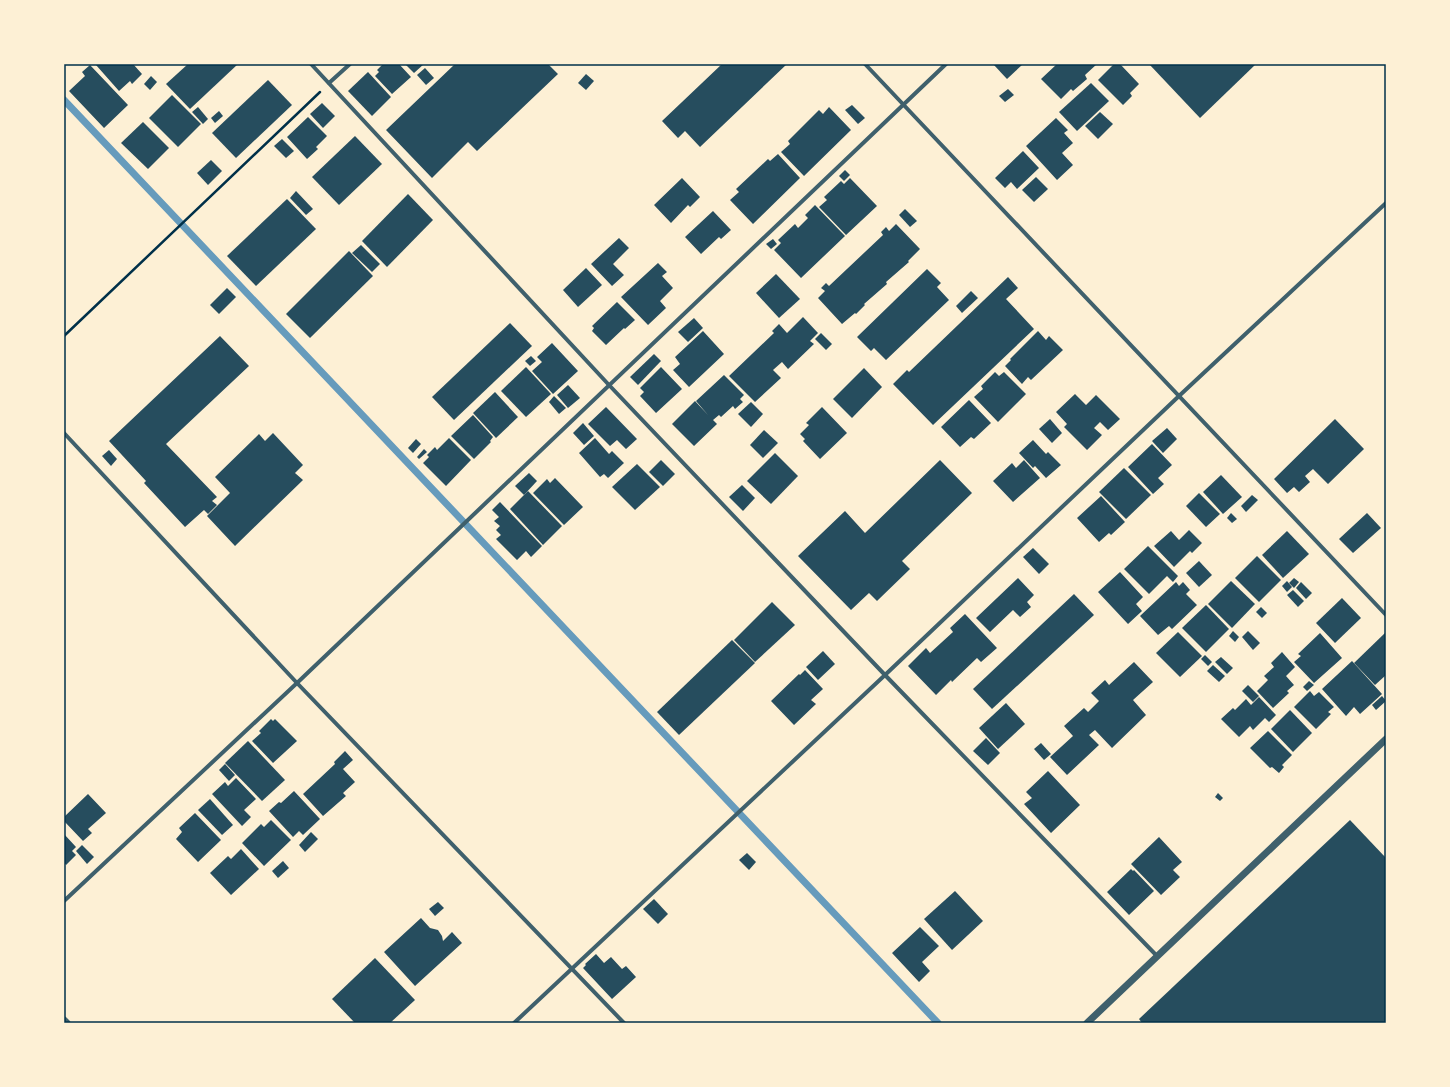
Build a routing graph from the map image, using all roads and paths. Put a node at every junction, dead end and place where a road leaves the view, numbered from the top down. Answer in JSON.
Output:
{"nodes":[{"id":1,"x":311,"y":64,"type":"edge"},
{"id":2,"x":350,"y":64,"type":"edge"},
{"id":3,"x":865,"y":64,"type":"edge"},
{"id":4,"x":946,"y":64,"type":"edge"},
{"id":5,"x":330,"y":83,"type":"junction"},
{"id":6,"x":903,"y":105,"type":"junction"},
{"id":7,"x":1386,"y":203,"type":"edge"},
{"id":8,"x":64,"y":336,"type":"edge"},
{"id":9,"x":609,"y":385,"type":"junction"},
{"id":10,"x":1179,"y":396,"type":"junction"},
{"id":11,"x":64,"y":433,"type":"edge"},
{"id":12,"x":1386,"y":615,"type":"edge"},
{"id":13,"x":885,"y":675,"type":"junction"},
{"id":14,"x":297,"y":683,"type":"junction"},
{"id":15,"x":1386,"y":739,"type":"edge"},
{"id":16,"x":64,"y":901,"type":"edge"},
{"id":17,"x":1157,"y":956,"type":"junction"},
{"id":18,"x":571,"y":968,"type":"junction"},
{"id":19,"x":64,"y":1020,"type":"edge"},
{"id":20,"x":67,"y":1023,"type":"edge"},
{"id":21,"x":514,"y":1023,"type":"edge"},
{"id":22,"x":624,"y":1023,"type":"edge"},
{"id":23,"x":1087,"y":1023,"type":"edge"}],
"edges":[{"from":1,"to":5,"type":"street"},
{"from":2,"to":5,"type":"street"},
{"from":3,"to":6,"type":"street"},
{"from":4,"to":6,"type":"street"},
{"from":5,"to":8,"type":"path"},
{"from":5,"to":9,"type":"street"},
{"from":6,"to":9,"type":"street"},
{"from":6,"to":10,"type":"street"},
{"from":7,"to":10,"type":"street"},
{"from":9,"to":13,"type":"street"},
{"from":9,"to":14,"type":"street"},
{"from":10,"to":12,"type":"street"},
{"from":10,"to":13,"type":"street"},
{"from":11,"to":14,"type":"street"},
{"from":13,"to":17,"type":"street"},
{"from":13,"to":18,"type":"street"},
{"from":14,"to":16,"type":"street"},
{"from":14,"to":18,"type":"street"},
{"from":15,"to":17,"type":"street"},
{"from":17,"to":23,"type":"street"},
{"from":18,"to":21,"type":"street"},
{"from":18,"to":22,"type":"street"},
{"from":19,"to":20,"type":"street"}]}
